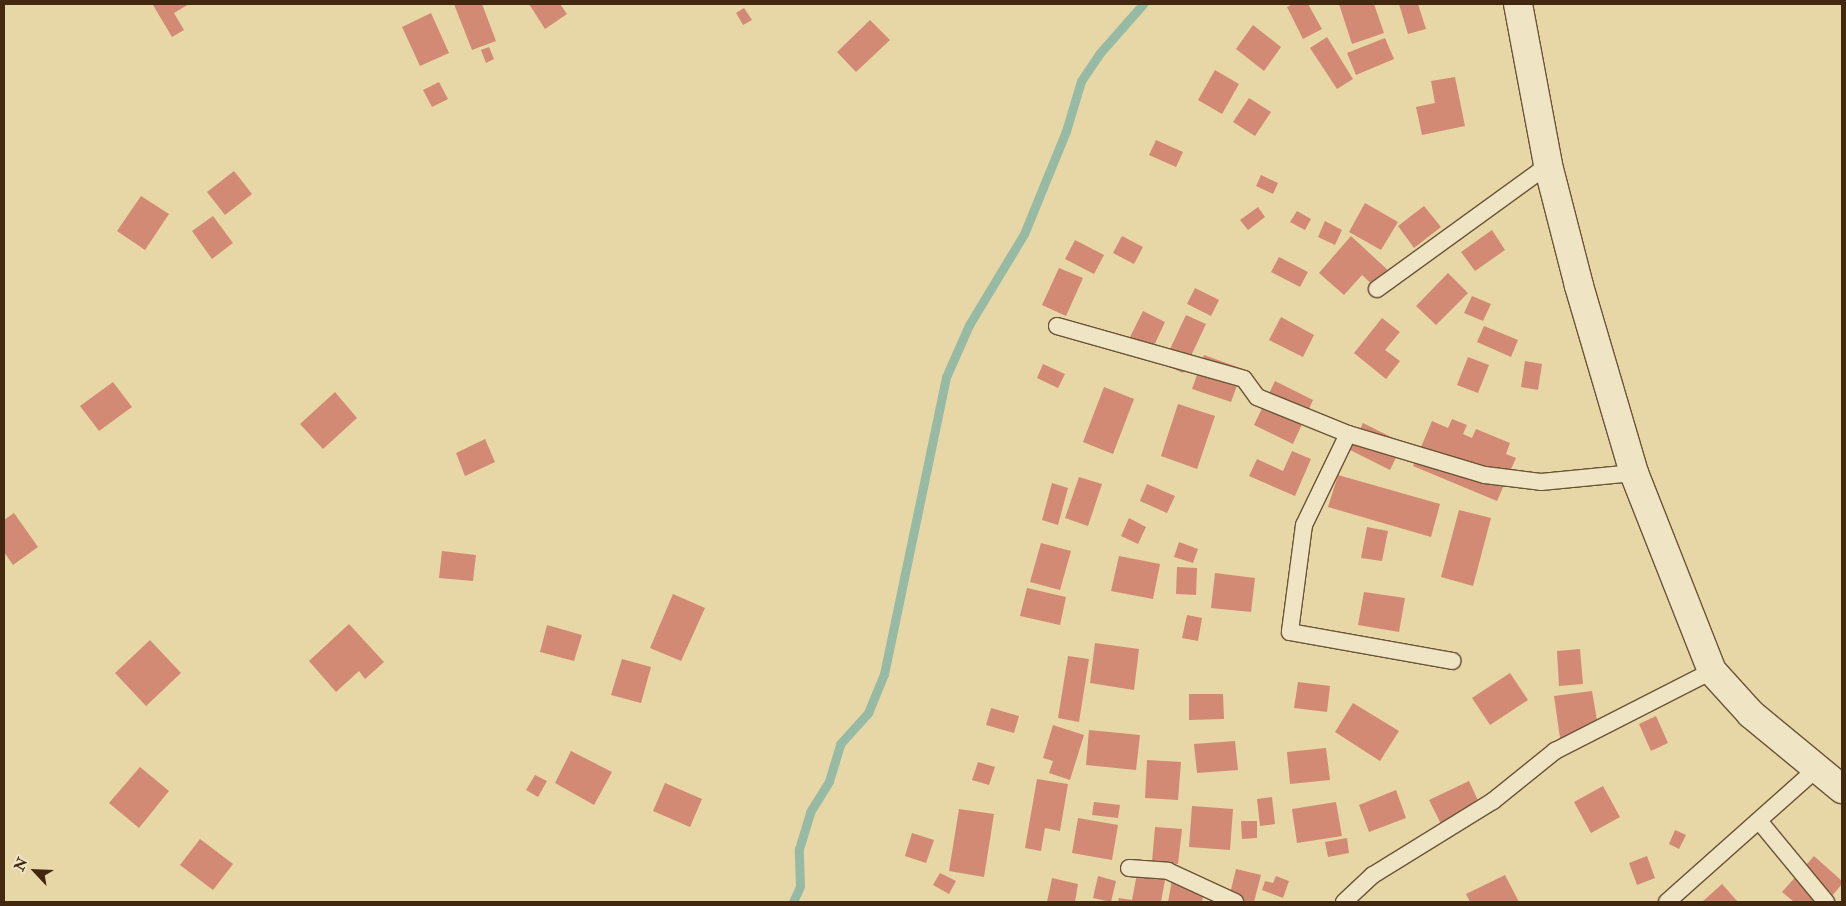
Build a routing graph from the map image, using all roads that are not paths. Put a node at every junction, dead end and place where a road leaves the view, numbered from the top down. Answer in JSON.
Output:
{"nodes":[{"id":1,"x":1518,"y":4,"type":"edge"},
{"id":2,"x":1548,"y":165,"type":"junction"},
{"id":3,"x":1377,"y":289,"type":"dead end"},
{"id":4,"x":1057,"y":326,"type":"dead end"},
{"id":5,"x":1348,"y":434,"type":"junction"},
{"id":6,"x":1634,"y":474,"type":"junction"},
{"id":7,"x":1452,"y":661,"type":"dead end"},
{"id":8,"x":1712,"y":670,"type":"junction"},
{"id":9,"x":1815,"y":770,"type":"junction"},
{"id":10,"x":1842,"y":789,"type":"edge"},
{"id":11,"x":1760,"y":822,"type":"junction"},
{"id":12,"x":1129,"y":868,"type":"dead end"},
{"id":13,"x":1235,"y":902,"type":"edge"},
{"id":14,"x":1344,"y":902,"type":"edge"},
{"id":15,"x":1667,"y":902,"type":"edge"},
{"id":16,"x":1826,"y":902,"type":"edge"}],
"edges":[{"from":1,"to":2,"type":"street"},
{"from":2,"to":3,"type":"lane"},
{"from":2,"to":6,"type":"street"},
{"from":4,"to":5,"type":"lane"},
{"from":5,"to":6,"type":"lane"},
{"from":5,"to":7,"type":"lane"},
{"from":6,"to":8,"type":"street"},
{"from":8,"to":9,"type":"street"},
{"from":8,"to":14,"type":"lane"},
{"from":9,"to":10,"type":"street"},
{"from":9,"to":11,"type":"lane"},
{"from":11,"to":15,"type":"lane"},
{"from":11,"to":16,"type":"lane"},
{"from":12,"to":13,"type":"lane"}]}
